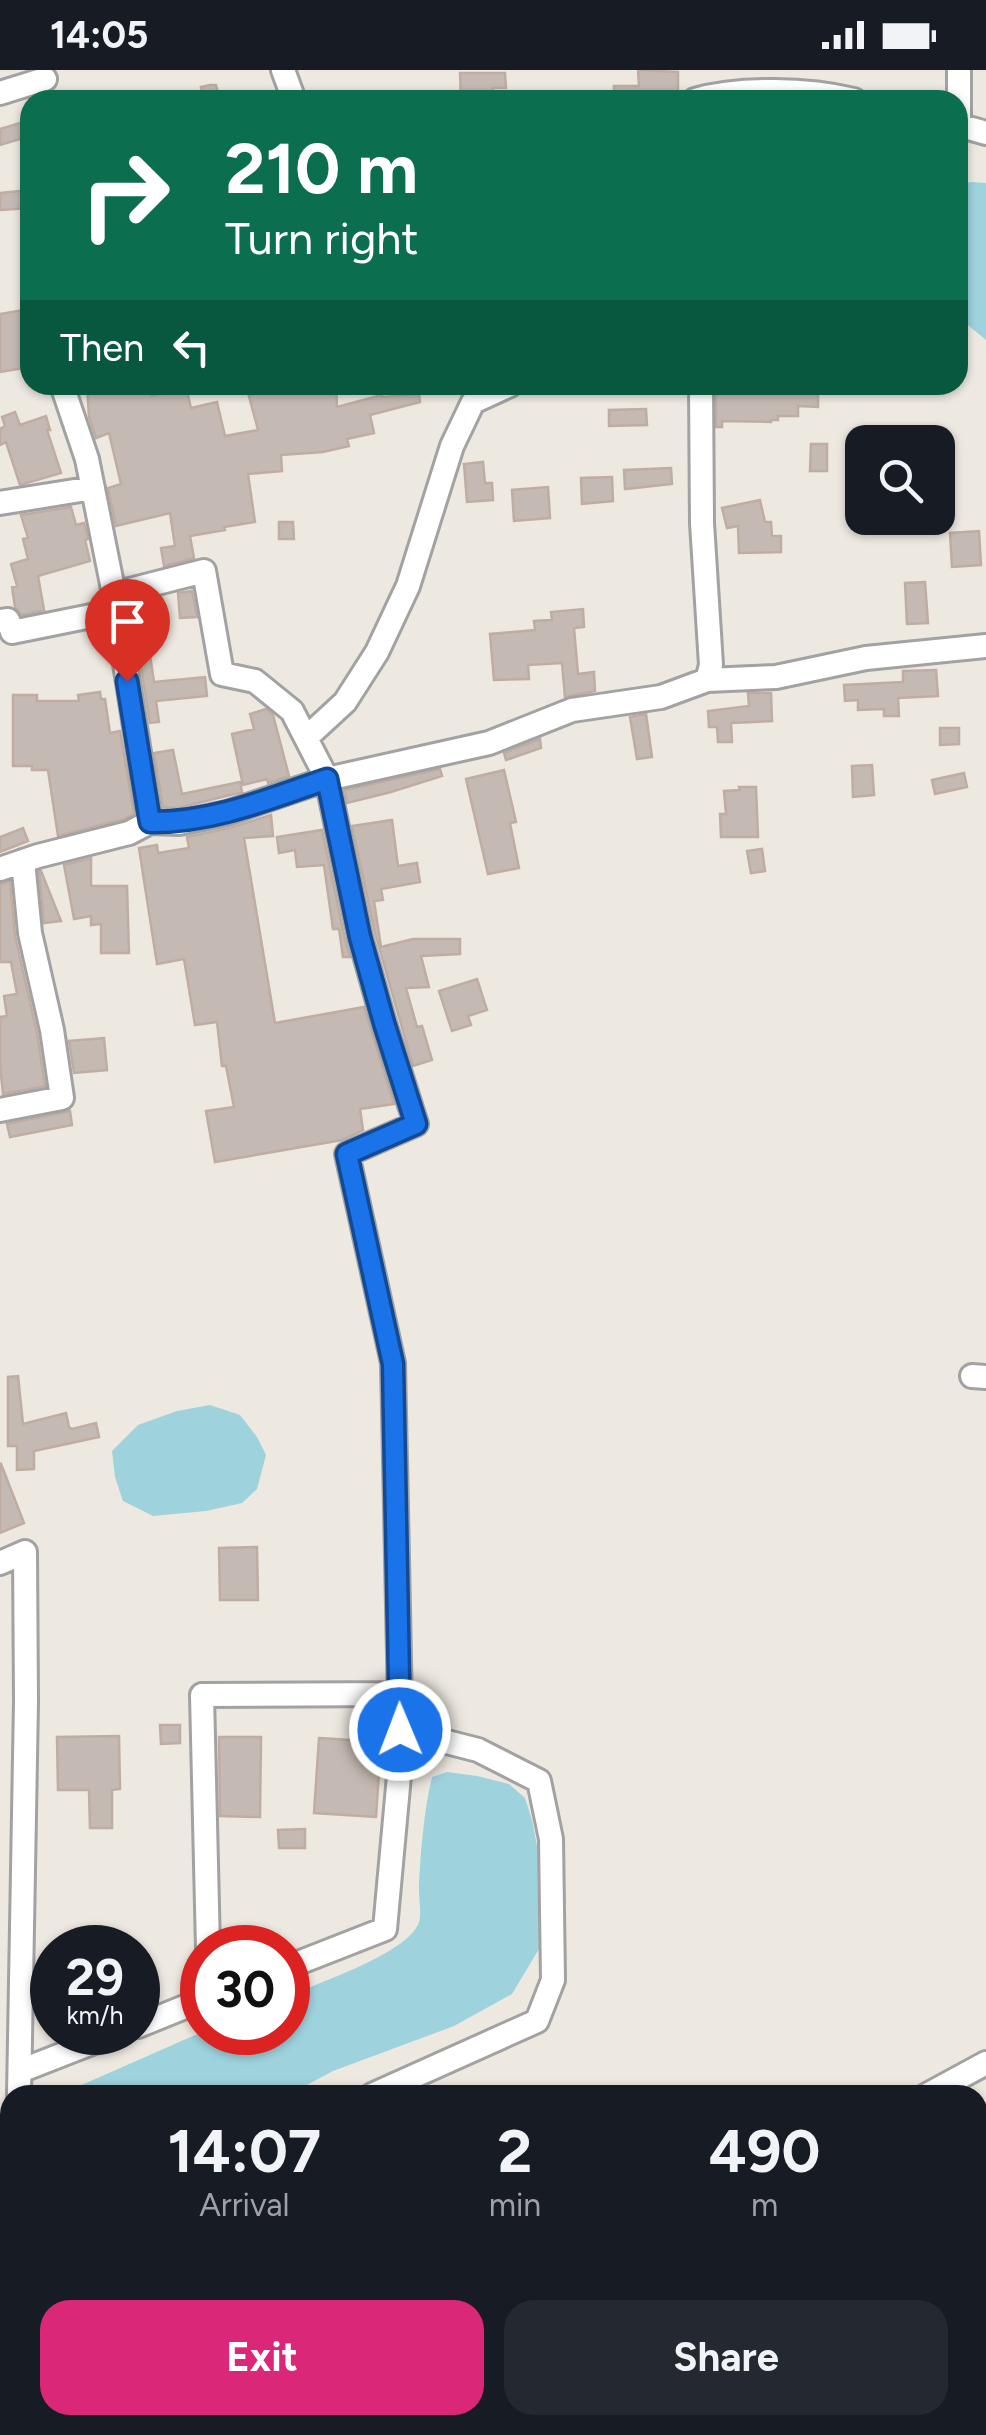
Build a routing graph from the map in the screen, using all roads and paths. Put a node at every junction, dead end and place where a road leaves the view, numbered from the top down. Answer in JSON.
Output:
{"nodes":[{"id":1,"x":45,"y":83,"type":"edge"},
{"id":2,"x":0,"y":93,"type":"edge"},
{"id":3,"x":65,"y":395,"type":"edge"},
{"id":4,"x":489,"y":395,"type":"edge"},
{"id":5,"x":701,"y":395,"type":"edge"},
{"id":6,"x":93,"y":488,"type":"junction"},
{"id":7,"x":0,"y":503,"type":"edge"},
{"id":8,"x":115,"y":603,"type":"junction"},
{"id":9,"x":0,"y":622,"type":"edge"},
{"id":10,"x":986,"y":646,"type":"edge"},
{"id":11,"x":707,"y":680,"type":"junction"},
{"id":12,"x":306,"y":738,"type":"junction"},
{"id":13,"x":327,"y":779,"type":"junction"},
{"id":14,"x":150,"y":822,"type":"junction"},
{"id":15,"x":11,"y":865,"type":"edge"},
{"id":16,"x":0,"y":1110,"type":"edge"},
{"id":17,"x":0,"y":1563,"type":"edge"},
{"id":18,"x":400,"y":1694,"type":"junction"},
{"id":19,"x":400,"y":1730,"type":"junction"},
{"id":20,"x":11,"y":1881,"type":"edge"},
{"id":21,"x":207,"y":1925,"type":"edge"},
{"id":22,"x":310,"y":1958,"type":"edge"},
{"id":23,"x":74,"y":2055,"type":"edge"},
{"id":24,"x":986,"y":2063,"type":"edge"},
{"id":25,"x":19,"y":2083,"type":"edge"},
{"id":26,"x":394,"y":2085,"type":"edge"},
{"id":27,"x":945,"y":2085,"type":"edge"}],
"edges":[{"from":1,"to":2,"type":"street"},
{"from":3,"to":6,"type":"street"},
{"from":4,"to":12,"type":"street"},
{"from":5,"to":11,"type":"street"},
{"from":6,"to":7,"type":"street"},
{"from":6,"to":8,"type":"street"},
{"from":8,"to":9,"type":"street"},
{"from":8,"to":12,"type":"street"},
{"from":8,"to":14,"type":"street"},
{"from":10,"to":11,"type":"street"},
{"from":11,"to":13,"type":"street"},
{"from":12,"to":13,"type":"street"},
{"from":13,"to":14,"type":"street"},
{"from":13,"to":18,"type":"street"},
{"from":14,"to":15,"type":"street"},
{"from":15,"to":16,"type":"street"},
{"from":17,"to":20,"type":"street"},
{"from":18,"to":19,"type":"street"},
{"from":18,"to":21,"type":"street"},
{"from":19,"to":22,"type":"street"},
{"from":19,"to":26,"type":"street"},
{"from":20,"to":25,"type":"street"},
{"from":23,"to":25,"type":"street"},
{"from":24,"to":27,"type":"street"}]}
